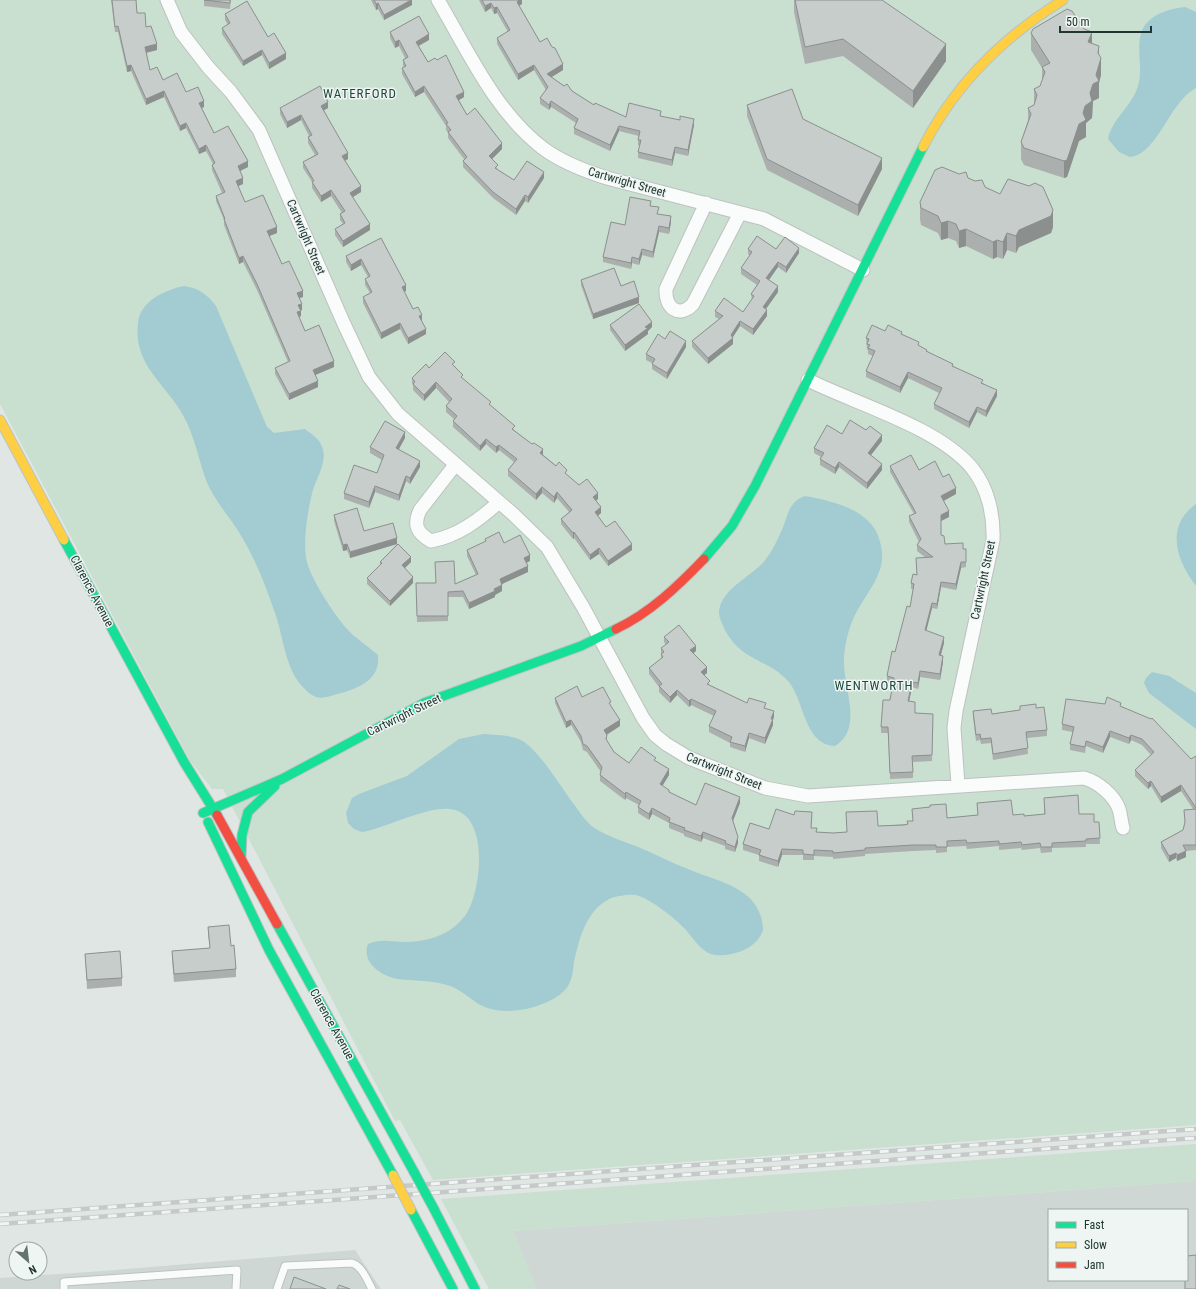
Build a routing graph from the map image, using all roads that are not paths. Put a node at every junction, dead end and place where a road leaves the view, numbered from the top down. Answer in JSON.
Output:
{"nodes":[{"id":1,"x":167,"y":0,"type":"edge"},
{"id":2,"x":438,"y":0,"type":"edge"},
{"id":3,"x":1062,"y":0,"type":"edge"},
{"id":4,"x":706,"y":203,"type":"junction"},
{"id":5,"x":740,"y":213,"type":"junction"},
{"id":6,"x":863,"y":270,"type":"junction"},
{"id":7,"x":808,"y":380,"type":"junction"},
{"id":8,"x":0,"y":420,"type":"edge"},
{"id":9,"x":455,"y":465,"type":"junction"},
{"id":10,"x":499,"y":502,"type":"junction"},
{"id":11,"x":599,"y":638,"type":"junction"},
{"id":12,"x":184,"y":762,"type":"junction"},
{"id":13,"x":282,"y":779,"type":"junction"},
{"id":14,"x":958,"y":785,"type":"junction"},
{"id":15,"x":213,"y":808,"type":"junction"},
{"id":16,"x":239,"y":808,"type":"dead end"},
{"id":17,"x":204,"y":813,"type":"junction"},
{"id":18,"x":223,"y":818,"type":"junction"},
{"id":19,"x":210,"y":826,"type":"junction"},
{"id":20,"x":1123,"y":828,"type":"dead end"},
{"id":21,"x":241,"y":857,"type":"junction"},
{"id":22,"x":64,"y":1289,"type":"edge"},
{"id":23,"x":236,"y":1289,"type":"edge"},
{"id":24,"x":278,"y":1289,"type":"edge"},
{"id":25,"x":372,"y":1289,"type":"edge"},
{"id":26,"x":453,"y":1289,"type":"edge"},
{"id":27,"x":475,"y":1289,"type":"edge"}],
"edges":[{"from":1,"to":9,"type":"street","name":"Cartwright Street"},
{"from":2,"to":4,"type":"street","name":"Cartwright Street"},
{"from":3,"to":6,"type":"street","name":"Cartwright Street"},
{"from":4,"to":5,"type":"street","name":"Cartwright Street"},
{"from":4,"to":5,"type":"street"},
{"from":5,"to":6,"type":"street","name":"Cartwright Street"},
{"from":6,"to":7,"type":"street","name":"Cartwright Street"},
{"from":7,"to":11,"type":"street","name":"Cartwright Street"},
{"from":7,"to":14,"type":"street","name":"Cartwright Street"},
{"from":8,"to":12,"type":"street","name":"Clarence Avenue"},
{"from":9,"to":10,"type":"street","name":"Cartwright Street"},
{"from":9,"to":10,"type":"street"},
{"from":10,"to":11,"type":"street","name":"Cartwright Street"},
{"from":11,"to":13,"type":"street","name":"Cartwright Street"},
{"from":11,"to":14,"type":"street","name":"Cartwright Street"},
{"from":12,"to":15,"type":"street","name":"Clarence Avenue"},
{"from":12,"to":17,"type":"street","name":"Clarence Avenue"},
{"from":13,"to":15,"type":"street","name":"Cartwright Street"},
{"from":13,"to":16,"type":"street","name":"Cartwright Street"},
{"from":13,"to":21,"type":"street"},
{"from":14,"to":20,"type":"street","name":"Cartwright Street"},
{"from":15,"to":17,"type":"street","name":"Cartwright Street"},
{"from":15,"to":18,"type":"street","name":"Clarence Avenue"},
{"from":17,"to":19,"type":"street","name":"Clarence Avenue"},
{"from":18,"to":19,"type":"street"},
{"from":18,"to":21,"type":"street","name":"Clarence Avenue"},
{"from":19,"to":26,"type":"street","name":"Clarence Avenue","bridge":true},
{"from":21,"to":27,"type":"street","name":"Clarence Avenue","bridge":true},
{"from":22,"to":23,"type":"lane"},
{"from":24,"to":25,"type":"lane"}]}
